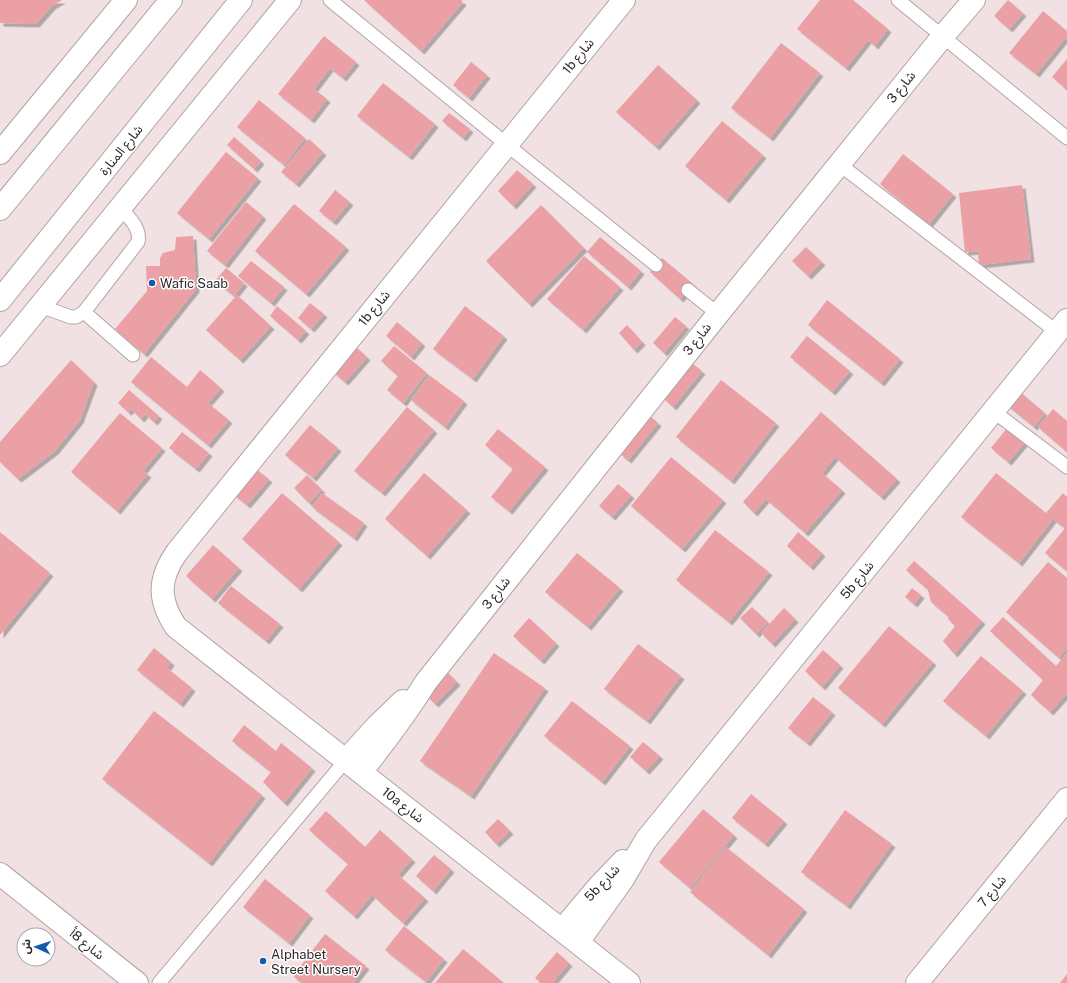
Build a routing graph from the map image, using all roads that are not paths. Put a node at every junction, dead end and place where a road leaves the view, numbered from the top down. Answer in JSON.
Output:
{"nodes":[{"id":1,"x":126,"y":0,"type":"edge"},
{"id":2,"x":171,"y":0,"type":"edge"},
{"id":3,"x":241,"y":0,"type":"edge"},
{"id":4,"x":290,"y":0,"type":"edge"},
{"id":5,"x":330,"y":0,"type":"edge"},
{"id":6,"x":624,"y":0,"type":"edge"},
{"id":7,"x":898,"y":0,"type":"edge"},
{"id":8,"x":974,"y":0,"type":"edge"},
{"id":9,"x":943,"y":36,"type":"junction"},
{"id":10,"x":1067,"y":138,"type":"edge"},
{"id":11,"x":506,"y":144,"type":"junction"},
{"id":12,"x":0,"y":153,"type":"edge"},
{"id":13,"x":839,"y":164,"type":"junction"},
{"id":14,"x":121,"y":208,"type":"junction"},
{"id":15,"x":0,"y":209,"type":"edge"},
{"id":16,"x":656,"y":265,"type":"dead end"},
{"id":17,"x":688,"y":290,"type":"dead end"},
{"id":18,"x":0,"y":300,"type":"edge"},
{"id":19,"x":40,"y":306,"type":"junction"},
{"id":20,"x":84,"y":312,"type":"junction"},
{"id":21,"x":718,"y":314,"type":"junction"},
{"id":22,"x":1062,"y":326,"type":"edge"},
{"id":23,"x":0,"y":355,"type":"edge"},
{"id":24,"x":133,"y":355,"type":"dead end"},
{"id":25,"x":994,"y":411,"type":"junction"},
{"id":26,"x":1067,"y":467,"type":"edge"},
{"id":27,"x":176,"y":627,"type":"joint"},
{"id":28,"x":353,"y":766,"type":"junction"},
{"id":29,"x":1067,"y":798,"type":"edge"},
{"id":30,"x":0,"y":874,"type":"edge"},
{"id":31,"x":570,"y":936,"type":"junction"},
{"id":32,"x":137,"y":983,"type":"edge"},
{"id":33,"x":159,"y":983,"type":"edge"},
{"id":34,"x":630,"y":983,"type":"edge"},
{"id":35,"x":916,"y":983,"type":"edge"}],
"edges":[{"from":1,"to":12,"type":"street"},
{"from":2,"to":15,"type":"street"},
{"from":3,"to":18,"type":"street","name":"شارع المنارة"},
{"from":4,"to":14,"type":"street"},
{"from":5,"to":11,"type":"lane"},
{"from":6,"to":11,"type":"street","name":"1b شارع"},
{"from":7,"to":9,"type":"lane"},
{"from":8,"to":9,"type":"street","name":"شارع 3"},
{"from":9,"to":10,"type":"lane"},
{"from":9,"to":13,"type":"street","name":"شارع 3"},
{"from":11,"to":16,"type":"lane"},
{"from":11,"to":27,"type":"street","name":"1b شارع"},
{"from":13,"to":21,"type":"street","name":"شارع 3"},
{"from":13,"to":22,"type":"lane"},
{"from":14,"to":19,"type":"street"},
{"from":14,"to":20,"type":"lane"},
{"from":17,"to":21,"type":"lane"},
{"from":19,"to":20,"type":"lane"},
{"from":19,"to":23,"type":"street"},
{"from":20,"to":24,"type":"lane"},
{"from":21,"to":28,"type":"street","name":"شارع 3"},
{"from":22,"to":25,"type":"street","name":"5b شارع"},
{"from":25,"to":26,"type":"lane"},
{"from":25,"to":31,"type":"street","name":"5b شارع"},
{"from":27,"to":28,"type":"street","name":"10a شارع"},
{"from":28,"to":31,"type":"street","name":"10a شارع"},
{"from":28,"to":33,"type":"lane"},
{"from":29,"to":35,"type":"street","name":"شارع 7"},
{"from":30,"to":32,"type":"street","name":"شارع 8أ"},
{"from":31,"to":34,"type":"street","name":"10a شارع"}]}
